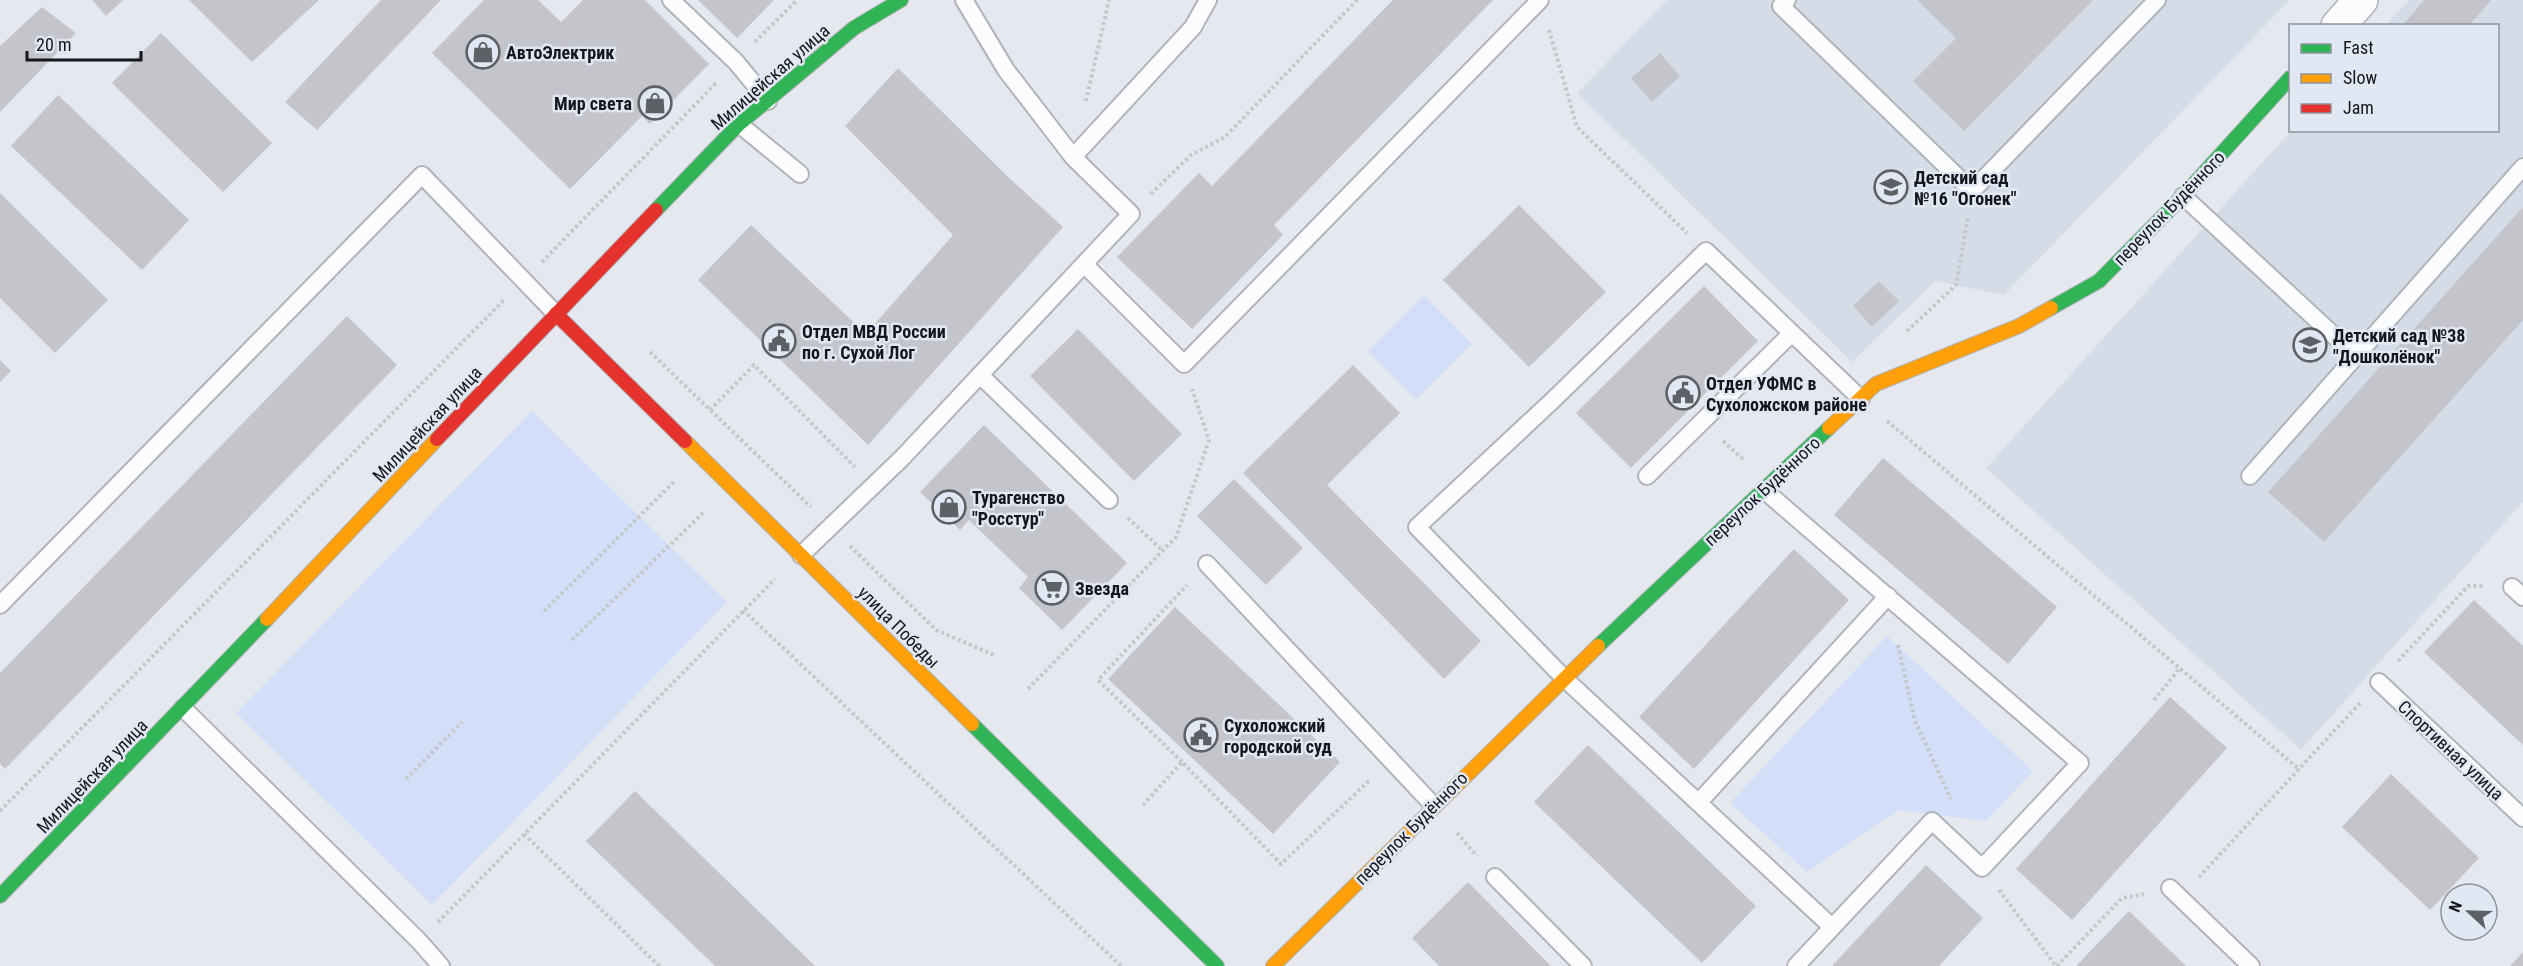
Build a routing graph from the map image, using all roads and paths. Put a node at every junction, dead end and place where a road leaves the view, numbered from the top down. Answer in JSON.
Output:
{"nodes":[{"id":1,"x":671,"y":0,"type":"edge"},
{"id":2,"x":797,"y":0,"type":"edge"},
{"id":3,"x":901,"y":0,"type":"edge"},
{"id":4,"x":964,"y":0,"type":"edge"},
{"id":5,"x":1109,"y":0,"type":"edge"},
{"id":6,"x":1208,"y":0,"type":"edge"},
{"id":7,"x":1357,"y":0,"type":"edge"},
{"id":8,"x":1540,"y":0,"type":"edge"},
{"id":9,"x":1787,"y":0,"type":"edge"},
{"id":10,"x":2157,"y":0,"type":"edge"},
{"id":11,"x":2361,"y":0,"type":"edge"},
{"id":12,"x":1547,"y":22,"type":"dead end"},
{"id":13,"x":2340,"y":24,"type":"edge"},
{"id":14,"x":736,"y":62,"type":"junction"},
{"id":15,"x":2289,"y":79,"type":"edge"},
{"id":16,"x":768,"y":101,"type":"junction"},
{"id":17,"x":739,"y":124,"type":"junction"},
{"id":18,"x":1073,"y":157,"type":"junction"},
{"id":19,"x":2523,"y":167,"type":"edge"},
{"id":20,"x":800,"y":174,"type":"dead end"},
{"id":21,"x":1972,"y":191,"type":"junction"},
{"id":22,"x":2183,"y":196,"type":"junction"},
{"id":23,"x":1131,"y":214,"type":"junction"},
{"id":24,"x":1706,"y":251,"type":"junction"},
{"id":25,"x":1085,"y":265,"type":"junction"},
{"id":26,"x":524,"y":280,"type":"junction"},
{"id":27,"x":556,"y":314,"type":"junction"},
{"id":28,"x":1906,"y":332,"type":"dead end"},
{"id":29,"x":1791,"y":334,"type":"junction"},
{"id":30,"x":642,"y":344,"type":"dead end"},
{"id":31,"x":2356,"y":356,"type":"junction"},
{"id":32,"x":1184,"y":364,"type":"junction"},
{"id":33,"x":980,"y":375,"type":"junction"},
{"id":34,"x":1861,"y":399,"type":"junction"},
{"id":35,"x":711,"y":409,"type":"junction"},
{"id":36,"x":1703,"y":422,"type":"junction"},
{"id":37,"x":682,"y":438,"type":"junction"},
{"id":38,"x":701,"y":456,"type":"junction"},
{"id":39,"x":1747,"y":462,"type":"dead end"},
{"id":40,"x":1647,"y":476,"type":"dead end"},
{"id":41,"x":2250,"y":476,"type":"dead end"},
{"id":42,"x":730,"y":485,"type":"junction"},
{"id":43,"x":873,"y":485,"type":"junction"},
{"id":44,"x":1764,"y":489,"type":"junction"},
{"id":45,"x":1109,"y":500,"type":"joint"},
{"id":46,"x":831,"y":527,"type":"junction"},
{"id":47,"x":1163,"y":551,"type":"junction"},
{"id":48,"x":801,"y":555,"type":"junction"},
{"id":49,"x":1207,"y":564,"type":"joint"},
{"id":50,"x":2518,"y":592,"type":"edge"},
{"id":51,"x":1888,"y":596,"type":"junction"},
{"id":52,"x":0,"y":605,"type":"edge"},
{"id":53,"x":743,"y":610,"type":"junction"},
{"id":54,"x":544,"y":611,"type":"dead end"},
{"id":55,"x":572,"y":640,"type":"dead end"},
{"id":56,"x":996,"y":656,"type":"dead end"},
{"id":57,"x":2180,"y":668,"type":"junction"},
{"id":58,"x":1564,"y":678,"type":"junction"},
{"id":59,"x":2379,"y":682,"type":"junction"},
{"id":60,"x":1028,"y":689,"type":"dead end"},
{"id":61,"x":2154,"y":700,"type":"dead end"},
{"id":62,"x":183,"y":708,"type":"junction"},
{"id":63,"x":462,"y":722,"type":"dead end"},
{"id":64,"x":1391,"y":760,"type":"junction"},
{"id":65,"x":1182,"y":762,"type":"junction"},
{"id":66,"x":2299,"y":769,"type":"junction"},
{"id":67,"x":406,"y":779,"type":"dead end"},
{"id":68,"x":1699,"y":802,"type":"junction"},
{"id":69,"x":1143,"y":805,"type":"dead end"},
{"id":70,"x":1953,"y":805,"type":"dead end"},
{"id":71,"x":1433,"y":806,"type":"junction"},
{"id":72,"x":0,"y":811,"type":"edge"},
{"id":73,"x":2523,"y":818,"type":"edge"},
{"id":74,"x":524,"y":834,"type":"junction"},
{"id":75,"x":1983,"y":868,"type":"junction"},
{"id":76,"x":1495,"y":878,"type":"joint"},
{"id":77,"x":2175,"y":893,"type":"junction"},
{"id":78,"x":0,"y":896,"type":"edge"},
{"id":79,"x":1832,"y":927,"type":"junction"},
{"id":80,"x":419,"y":941,"type":"junction"},
{"id":81,"x":441,"y":966,"type":"edge"},
{"id":82,"x":659,"y":966,"type":"edge"},
{"id":83,"x":1121,"y":966,"type":"edge"},
{"id":84,"x":1217,"y":966,"type":"edge"},
{"id":85,"x":1273,"y":966,"type":"edge"},
{"id":86,"x":1583,"y":966,"type":"edge"},
{"id":87,"x":1796,"y":966,"type":"edge"},
{"id":88,"x":2057,"y":966,"type":"edge"},
{"id":89,"x":2251,"y":966,"type":"edge"}],
"edges":[{"from":1,"to":14,"type":"lane"},
{"from":2,"to":14,"type":"path"},
{"from":3,"to":16,"type":"street","name":"Милицейская улица"},
{"from":4,"to":18,"type":"lane"},
{"from":5,"to":18,"type":"path"},
{"from":6,"to":18,"type":"lane"},
{"from":7,"to":23,"type":"path"},
{"from":8,"to":32,"type":"lane"},
{"from":9,"to":21,"type":"lane"},
{"from":10,"to":21,"type":"lane"},
{"from":11,"to":13,"type":"street"},
{"from":12,"to":24,"type":"path"},
{"from":14,"to":16,"type":"lane"},
{"from":14,"to":26,"type":"path"},
{"from":15,"to":22,"type":"street","name":"переулок Будённого"},
{"from":16,"to":17,"type":"street","name":"Милицейская улица"},
{"from":17,"to":20,"type":"lane"},
{"from":17,"to":27,"type":"street","name":"Милицейская улица"},
{"from":18,"to":23,"type":"lane"},
{"from":19,"to":31,"type":"lane"},
{"from":21,"to":28,"type":"path"},
{"from":22,"to":31,"type":"lane"},
{"from":22,"to":34,"type":"street","name":"переулок Будённого"},
{"from":23,"to":25,"type":"lane"},
{"from":24,"to":29,"type":"lane"},
{"from":24,"to":58,"type":"lane"},
{"from":25,"to":32,"type":"lane"},
{"from":25,"to":33,"type":"lane"},
{"from":26,"to":27,"type":"lane"},
{"from":26,"to":52,"type":"lane"},
{"from":26,"to":72,"type":"path"},
{"from":27,"to":37,"type":"street","name":"улица Победы"},
{"from":27,"to":62,"type":"street","name":"Милицейская улица"},
{"from":29,"to":34,"type":"lane"},
{"from":29,"to":36,"type":"lane"},
{"from":30,"to":35,"type":"path"},
{"from":31,"to":41,"type":"lane"},
{"from":32,"to":47,"type":"path"},
{"from":33,"to":43,"type":"lane"},
{"from":33,"to":45,"type":"lane"},
{"from":34,"to":44,"type":"street","name":"переулок Будённого"},
{"from":34,"to":57,"type":"path"},
{"from":35,"to":37,"type":"path"},
{"from":35,"to":43,"type":"path"},
{"from":35,"to":46,"type":"path"},
{"from":36,"to":39,"type":"path"},
{"from":36,"to":40,"type":"lane"},
{"from":37,"to":38,"type":"street","name":"улица Победы"},
{"from":38,"to":42,"type":"street","name":"улица Победы"},
{"from":38,"to":54,"type":"path"},
{"from":42,"to":48,"type":"street","name":"улица Победы"},
{"from":42,"to":55,"type":"path"},
{"from":43,"to":46,"type":"lane"},
{"from":44,"to":51,"type":"lane"},
{"from":44,"to":58,"type":"street","name":"переулок Будённого"},
{"from":45,"to":47,"type":"path"},
{"from":46,"to":48,"type":"lane"},
{"from":46,"to":56,"type":"path"},
{"from":47,"to":60,"type":"path"},
{"from":48,"to":53,"type":"path"},
{"from":48,"to":84,"type":"street","name":"улица Победы"},
{"from":49,"to":64,"type":"lane"},
{"from":49,"to":65,"type":"path"},
{"from":50,"to":59,"type":"path"},
{"from":51,"to":68,"type":"lane"},
{"from":51,"to":70,"type":"path"},
{"from":51,"to":75,"type":"lane"},
{"from":53,"to":74,"type":"path"},
{"from":53,"to":83,"type":"path"},
{"from":57,"to":61,"type":"path"},
{"from":57,"to":66,"type":"path"},
{"from":58,"to":68,"type":"lane"},
{"from":58,"to":71,"type":"street","name":"переулок Будённого"},
{"from":59,"to":66,"type":"path"},
{"from":59,"to":73,"type":"lane","name":"Спортивная улица"},
{"from":62,"to":78,"type":"street","name":"Милицейская улица"},
{"from":62,"to":80,"type":"lane"},
{"from":63,"to":67,"type":"path"},
{"from":64,"to":65,"type":"path"},
{"from":64,"to":71,"type":"lane"},
{"from":65,"to":69,"type":"path"},
{"from":66,"to":77,"type":"path"},
{"from":68,"to":79,"type":"lane"},
{"from":71,"to":76,"type":"path"},
{"from":71,"to":85,"type":"street","name":"переулок Будённого"},
{"from":74,"to":80,"type":"path"},
{"from":74,"to":82,"type":"path"},
{"from":75,"to":79,"type":"lane"},
{"from":75,"to":88,"type":"path"},
{"from":76,"to":86,"type":"lane"},
{"from":77,"to":88,"type":"path"},
{"from":77,"to":89,"type":"lane"},
{"from":79,"to":87,"type":"lane"},
{"from":80,"to":81,"type":"lane"}]}
